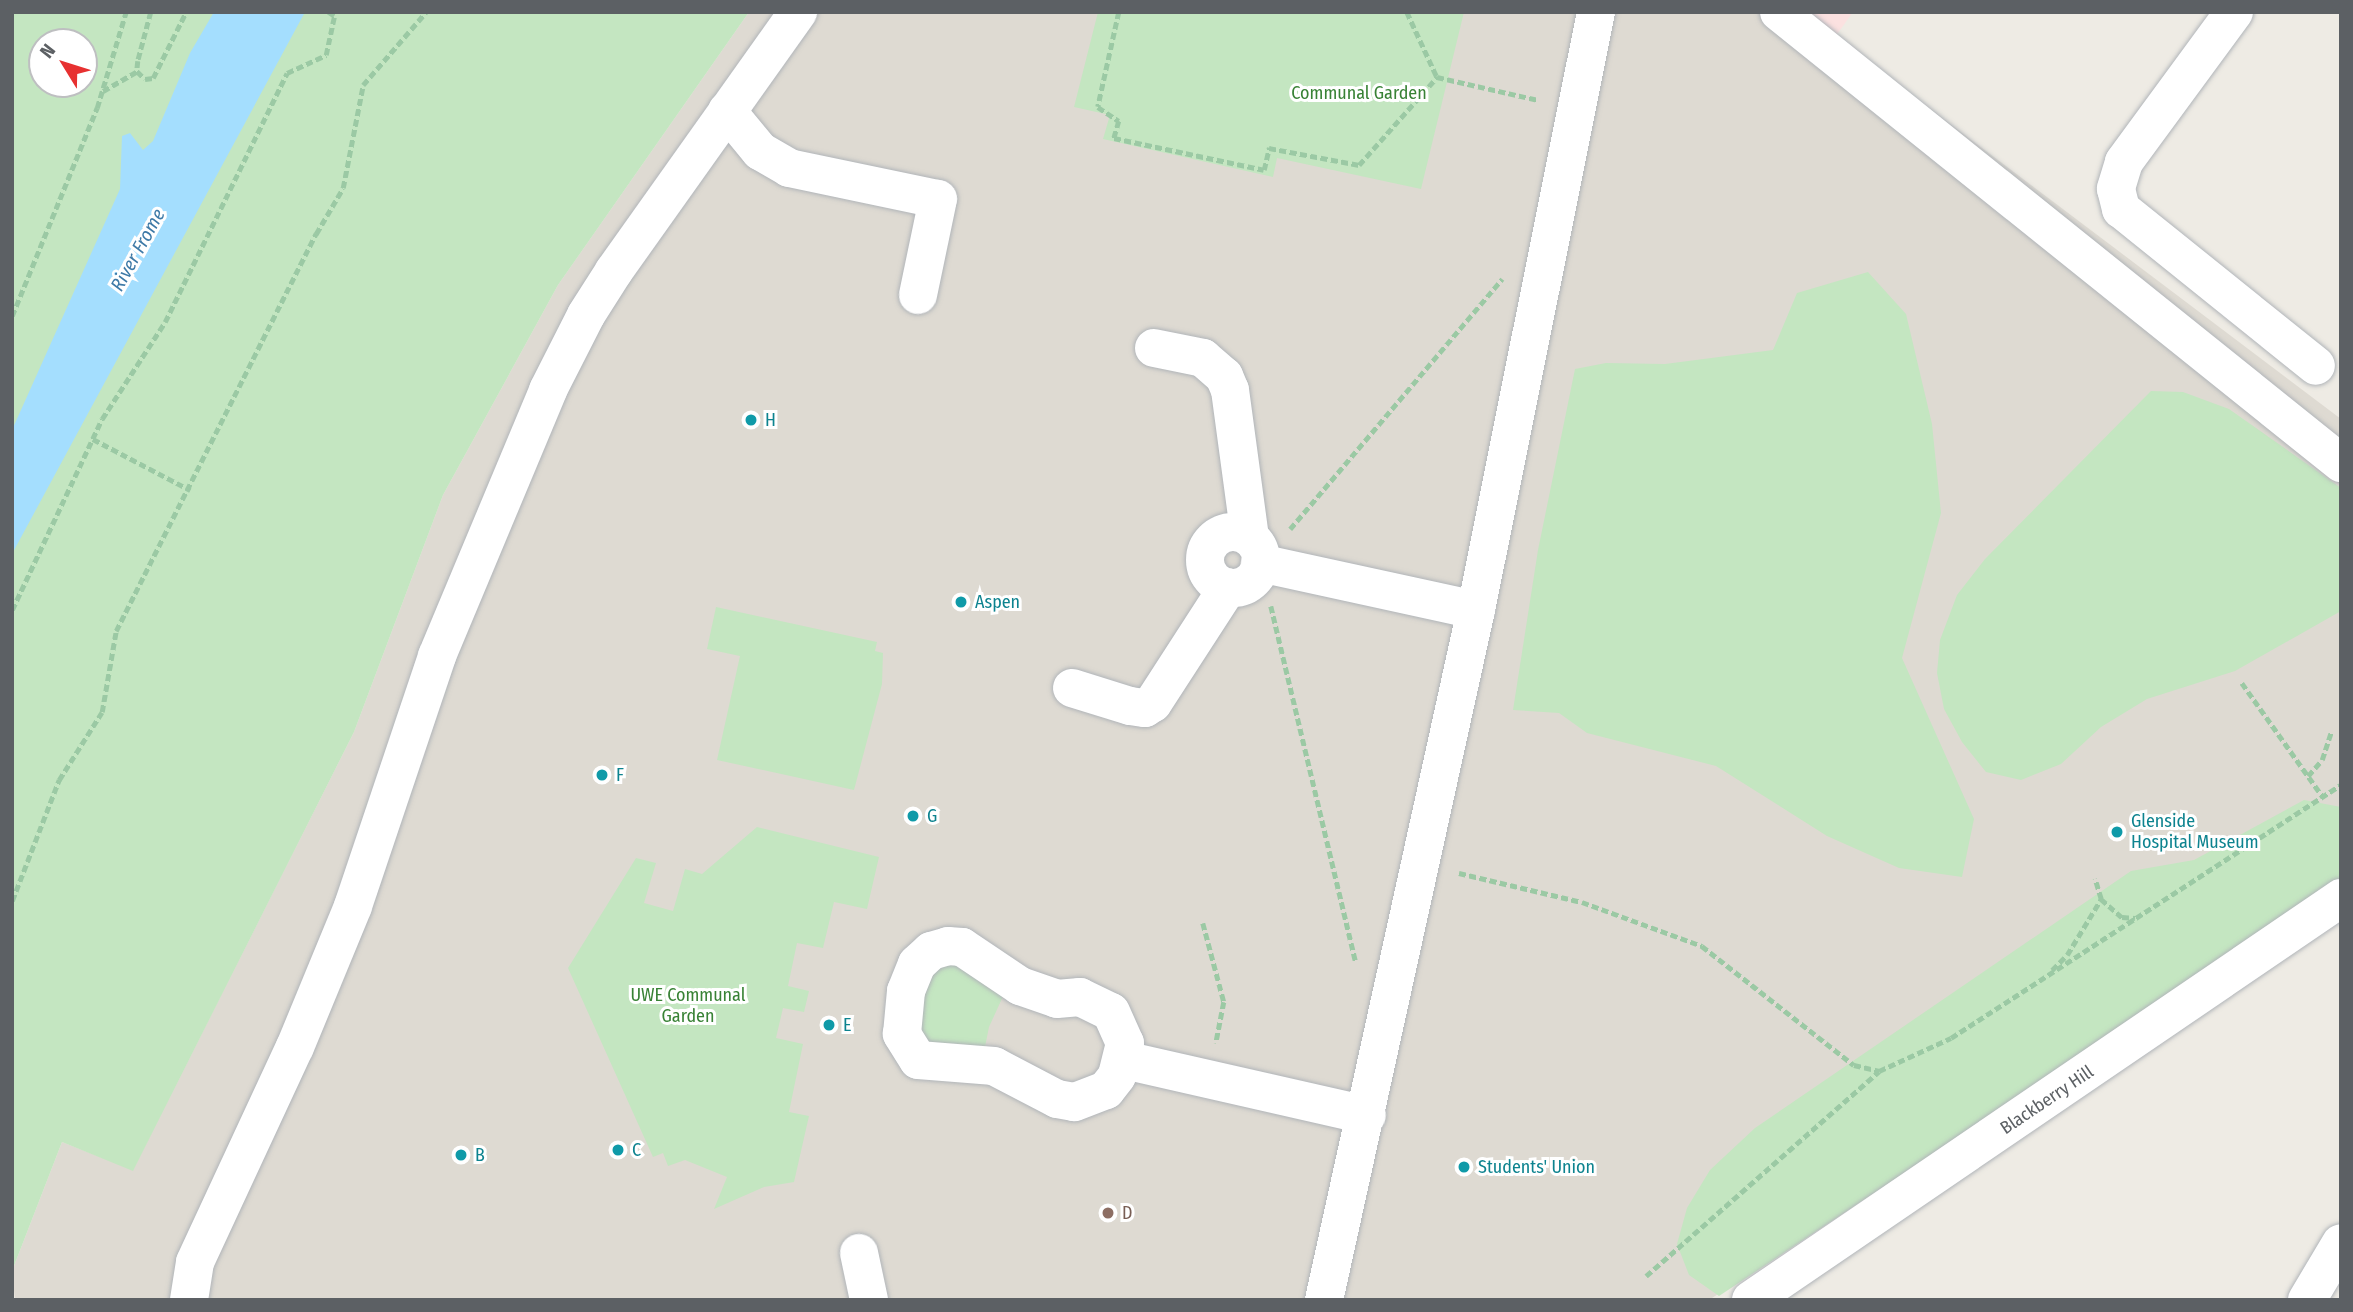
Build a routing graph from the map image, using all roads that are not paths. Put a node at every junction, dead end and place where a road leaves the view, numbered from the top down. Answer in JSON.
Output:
{"nodes":[{"id":1,"x":798,"y":12,"type":"edge"},
{"id":2,"x":1596,"y":12,"type":"edge"},
{"id":3,"x":1779,"y":12,"type":"edge"},
{"id":4,"x":2234,"y":12,"type":"edge"},
{"id":5,"x":727,"y":111,"type":"junction"},
{"id":6,"x":918,"y":295,"type":"dead end"},
{"id":7,"x":1154,"y":348,"type":"dead end"},
{"id":8,"x":2316,"y":366,"type":"dead end"},
{"id":9,"x":2341,"y":463,"type":"edge"},
{"id":10,"x":1255,"y":551,"type":"junction"},
{"id":11,"x":1228,"y":587,"type":"junction"},
{"id":12,"x":1476,"y":610,"type":"junction"},
{"id":13,"x":1072,"y":688,"type":"dead end"},
{"id":14,"x":2341,"y":898,"type":"edge"},
{"id":15,"x":1124,"y":1060,"type":"junction"},
{"id":16,"x":1367,"y":1115,"type":"junction"},
{"id":17,"x":2341,"y":1243,"type":"edge"},
{"id":18,"x":859,"y":1254,"type":"dead end"},
{"id":19,"x":189,"y":1300,"type":"edge"},
{"id":20,"x":869,"y":1300,"type":"edge"},
{"id":21,"x":1324,"y":1300,"type":"edge"},
{"id":22,"x":1751,"y":1300,"type":"edge"},
{"id":23,"x":2307,"y":1300,"type":"edge"}],
"edges":[{"from":1,"to":5,"type":"street"},
{"from":2,"to":12,"type":"street"},
{"from":3,"to":9,"type":"street"},
{"from":4,"to":8,"type":"street"},
{"from":5,"to":6,"type":"street"},
{"from":5,"to":19,"type":"street"},
{"from":7,"to":10,"type":"street"},
{"from":10,"to":11,"type":"street"},
{"from":10,"to":11,"type":"street"},
{"from":10,"to":12,"type":"street"},
{"from":11,"to":13,"type":"street"},
{"from":12,"to":16,"type":"street"},
{"from":14,"to":22,"type":"street","name":"Blackberry Hill"},
{"from":15,"to":15,"type":"street"},
{"from":15,"to":16,"type":"street"},
{"from":16,"to":21,"type":"street"},
{"from":17,"to":23,"type":"street"},
{"from":18,"to":20,"type":"street"}]}
